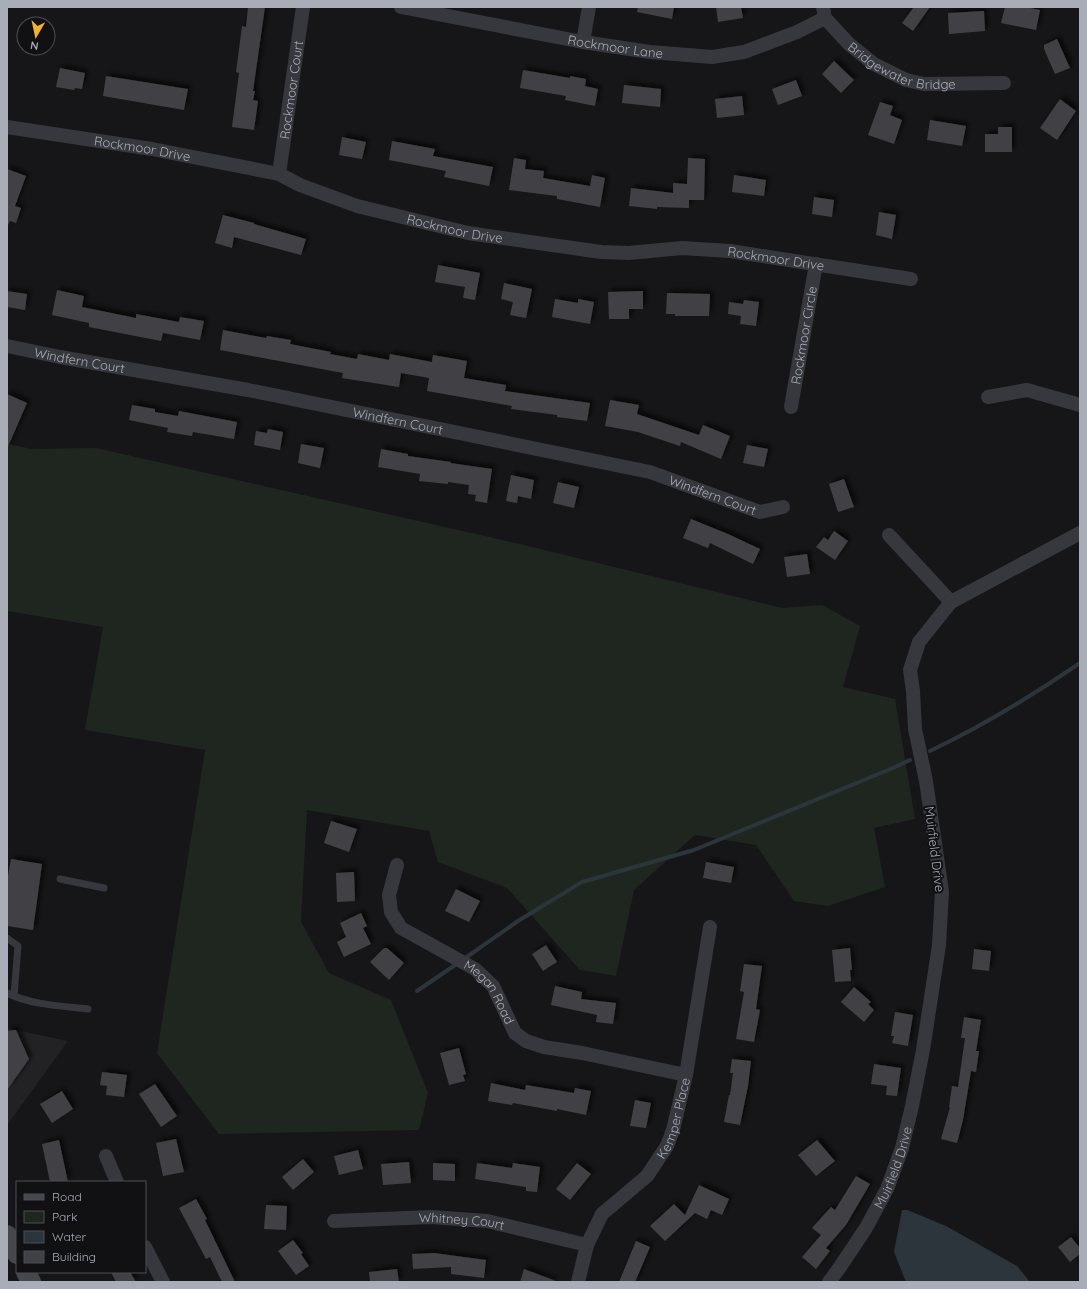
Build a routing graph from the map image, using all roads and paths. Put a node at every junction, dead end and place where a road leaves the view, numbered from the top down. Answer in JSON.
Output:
{"nodes":[{"id":1,"x":303,"y":7,"type":"edge"},
{"id":2,"x":402,"y":7,"type":"edge"},
{"id":3,"x":589,"y":7,"type":"edge"},
{"id":4,"x":824,"y":13,"type":"edge"},
{"id":5,"x":583,"y":42,"type":"junction"},
{"id":6,"x":1004,"y":83,"type":"dead end"},
{"id":7,"x":7,"y":127,"type":"edge"},
{"id":8,"x":279,"y":174,"type":"junction"},
{"id":9,"x":816,"y":264,"type":"junction"},
{"id":10,"x":911,"y":279,"type":"dead end"},
{"id":11,"x":7,"y":346,"type":"edge"},
{"id":12,"x":988,"y":397,"type":"dead end"},
{"id":13,"x":1080,"y":405,"type":"edge"},
{"id":14,"x":791,"y":407,"type":"dead end"},
{"id":15,"x":783,"y":507,"type":"dead end"},
{"id":16,"x":1080,"y":533,"type":"edge"},
{"id":17,"x":889,"y":535,"type":"dead end"},
{"id":18,"x":951,"y":602,"type":"junction"},
{"id":19,"x":397,"y":865,"type":"dead end"},
{"id":20,"x":60,"y":879,"type":"dead end"},
{"id":21,"x":104,"y":888,"type":"dead end"},
{"id":22,"x":710,"y":926,"type":"dead end"},
{"id":23,"x":7,"y":938,"type":"edge"},
{"id":24,"x":10,"y":995,"type":"edge"},
{"id":25,"x":88,"y":1010,"type":"dead end"},
{"id":26,"x":686,"y":1075,"type":"junction"},
{"id":27,"x":106,"y":1156,"type":"dead end"},
{"id":28,"x":117,"y":1181,"type":"edge"},
{"id":29,"x":334,"y":1222,"type":"dead end"},
{"id":30,"x":7,"y":1235,"type":"edge"},
{"id":31,"x":586,"y":1244,"type":"junction"},
{"id":32,"x":146,"y":1248,"type":"edge"},
{"id":33,"x":16,"y":1252,"type":"edge"},
{"id":34,"x":26,"y":1273,"type":"edge"},
{"id":35,"x":31,"y":1282,"type":"edge"},
{"id":36,"x":162,"y":1282,"type":"edge"},
{"id":37,"x":578,"y":1282,"type":"edge"},
{"id":38,"x":829,"y":1282,"type":"edge"}],
"edges":[{"from":1,"to":8,"type":"street","name":"Rockmoor Court"},
{"from":2,"to":5,"type":"street","name":"Rockmoor Lane"},
{"from":3,"to":5,"type":"street"},
{"from":4,"to":5,"type":"street","name":"Rockmoor Lane"},
{"from":4,"to":6,"type":"street","name":"Bridgewater Bridge"},
{"from":7,"to":8,"type":"street","name":"Rockmoor Drive"},
{"from":8,"to":9,"type":"street","name":"Rockmoor Drive"},
{"from":9,"to":10,"type":"street","name":"Rockmoor Drive"},
{"from":9,"to":14,"type":"street","name":"Rockmoor Circle"},
{"from":11,"to":15,"type":"street","name":"Windfern Court"},
{"from":12,"to":13,"type":"street"},
{"from":16,"to":18,"type":"street","name":"Muirfield Drive"},
{"from":17,"to":18,"type":"street"},
{"from":18,"to":38,"type":"street","name":"Muirfield Drive"},
{"from":19,"to":26,"type":"street","name":"Megan Road"},
{"from":20,"to":21,"type":"lane"},
{"from":22,"to":26,"type":"street","name":"Kemper Place"},
{"from":23,"to":24,"type":"lane"},
{"from":24,"to":25,"type":"lane"},
{"from":26,"to":31,"type":"street","name":"Kemper Place"},
{"from":27,"to":28,"type":"street"},
{"from":29,"to":31,"type":"street","name":"Whitney Court"},
{"from":30,"to":33,"type":"main road"},
{"from":31,"to":37,"type":"street","name":"Kemper Place"},
{"from":32,"to":36,"type":"street"},
{"from":34,"to":35,"type":"main road"}]}
